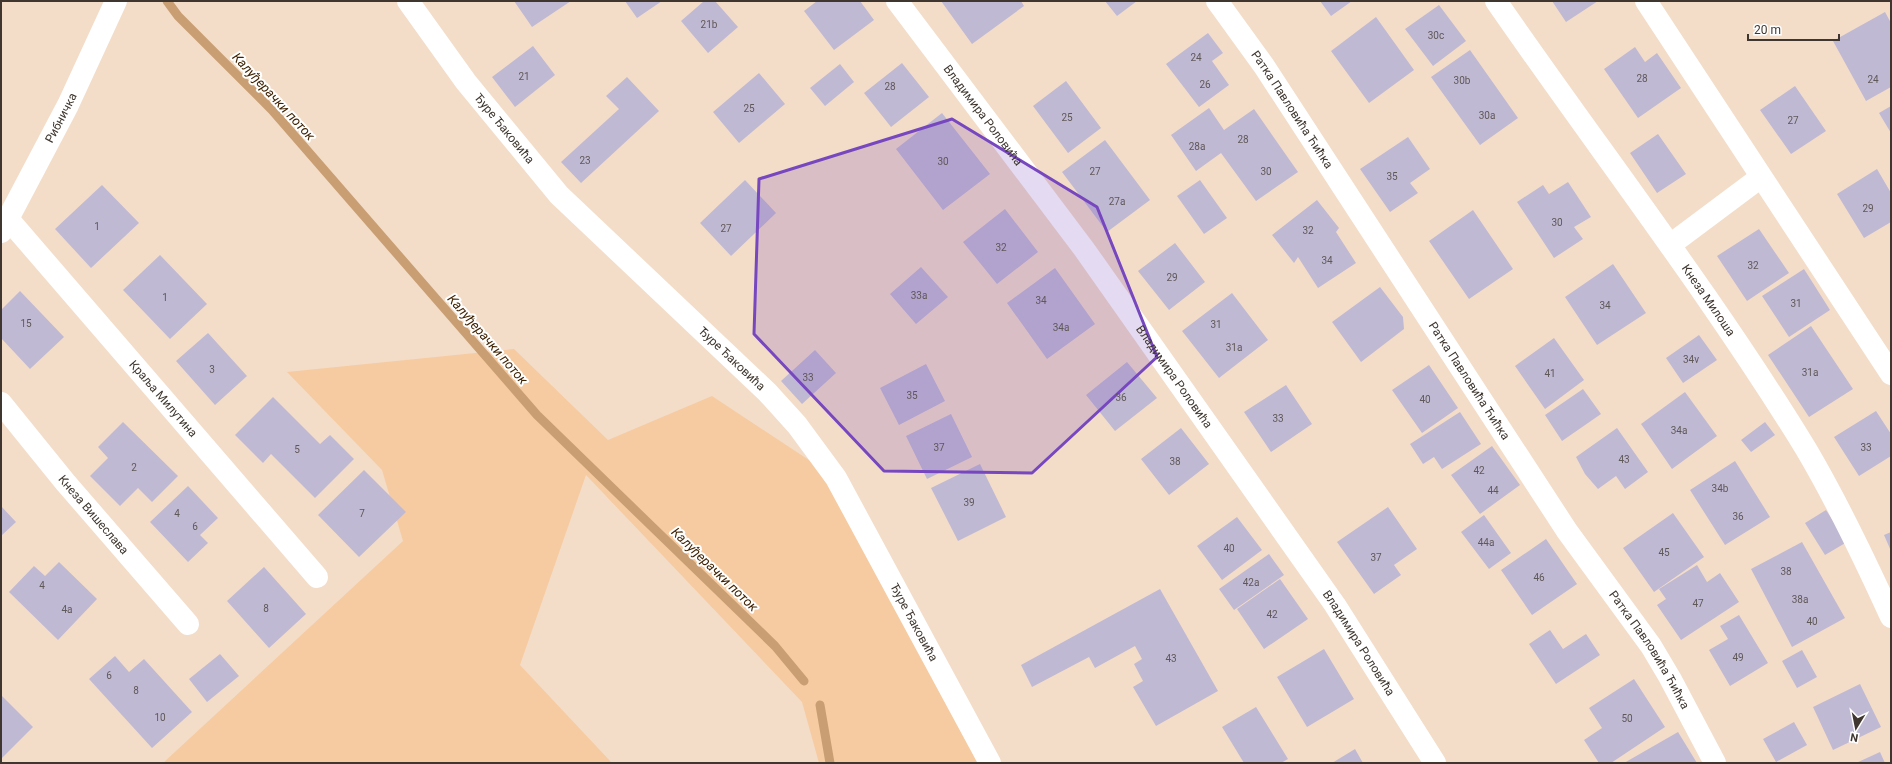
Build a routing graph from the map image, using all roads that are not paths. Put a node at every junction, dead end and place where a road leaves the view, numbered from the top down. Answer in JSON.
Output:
{"nodes":[{"id":1,"x":116,"y":1,"type":"edge"},
{"id":2,"x":408,"y":1,"type":"edge"},
{"id":3,"x":897,"y":1,"type":"edge"},
{"id":4,"x":1217,"y":1,"type":"edge"},
{"id":5,"x":1496,"y":1,"type":"edge"},
{"id":6,"x":1646,"y":1,"type":"edge"},
{"id":7,"x":1761,"y":177,"type":"junction"},
{"id":8,"x":5,"y":226,"type":"edge"},
{"id":9,"x":1670,"y":245,"type":"junction"},
{"id":10,"x":1891,"y":374,"type":"edge"},
{"id":11,"x":1,"y":403,"type":"edge"},
{"id":12,"x":317,"y":577,"type":"dead end"},
{"id":13,"x":1891,"y":617,"type":"edge"},
{"id":14,"x":188,"y":624,"type":"dead end"},
{"id":15,"x":990,"y":763,"type":"edge"},
{"id":16,"x":1435,"y":763,"type":"edge"},
{"id":17,"x":1715,"y":763,"type":"edge"}],
"edges":[{"from":1,"to":8,"type":"street","name":"Рибничка"},
{"from":2,"to":15,"type":"street","name":"Ђуре Ђаковића"},
{"from":3,"to":16,"type":"street","name":"Владимира Роловића"},
{"from":4,"to":17,"type":"street","name":"Ратка Павловића Ћићка"},
{"from":5,"to":9,"type":"street","name":"Кнеза Милоша"},
{"from":6,"to":7,"type":"street"},
{"from":7,"to":9,"type":"street"},
{"from":7,"to":10,"type":"street"},
{"from":8,"to":12,"type":"street","name":"Краља Милутина"},
{"from":9,"to":13,"type":"street","name":"Кнеза Милоша"},
{"from":11,"to":14,"type":"street","name":"Кнеза Вишеслава"}]}
